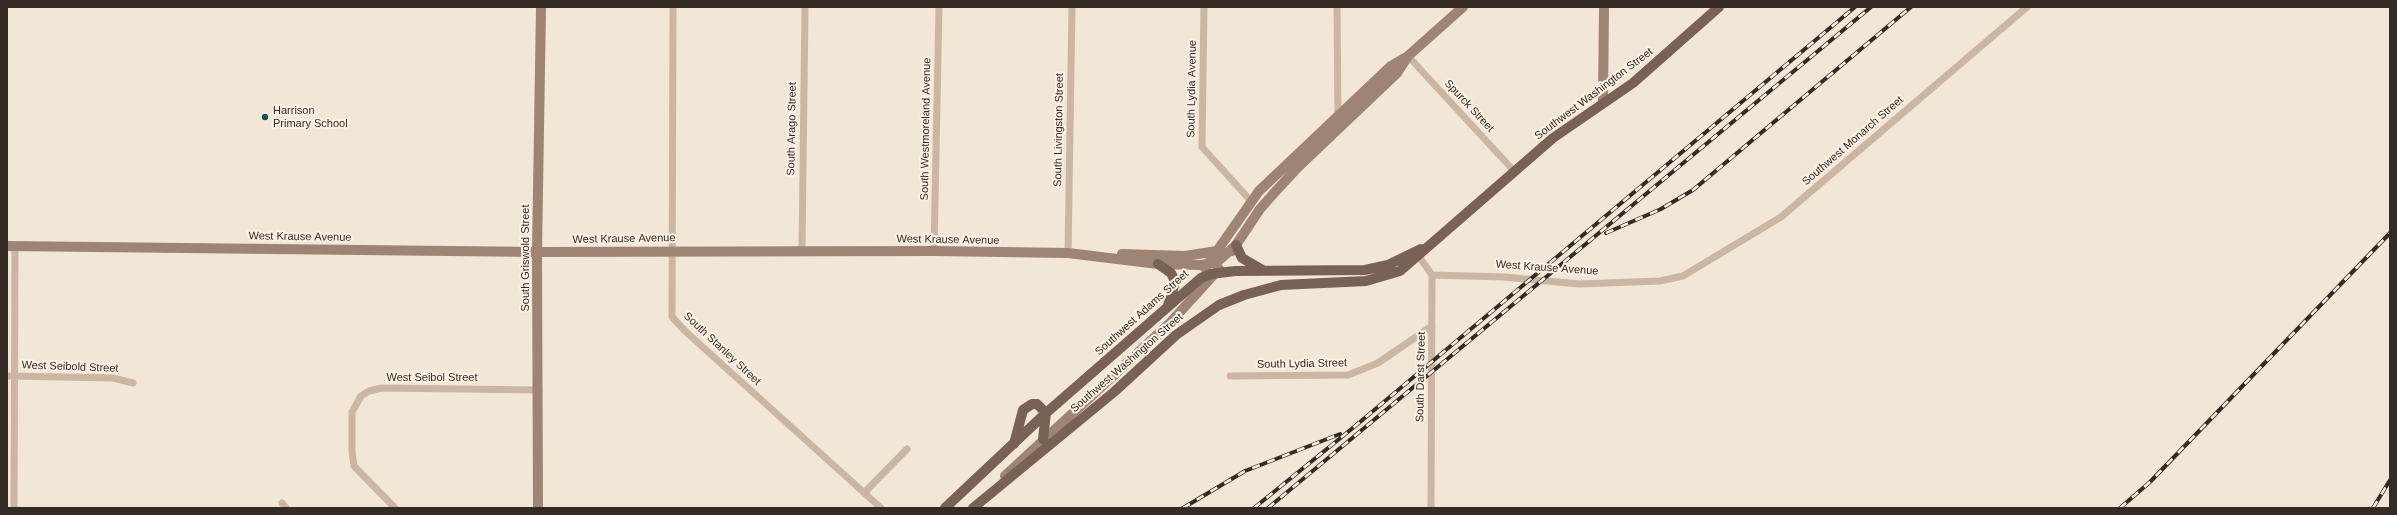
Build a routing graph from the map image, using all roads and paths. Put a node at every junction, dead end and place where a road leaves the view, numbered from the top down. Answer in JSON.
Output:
{"nodes":[{"id":1,"x":541,"y":7,"type":"edge"},
{"id":2,"x":673,"y":7,"type":"edge"},
{"id":3,"x":805,"y":7,"type":"edge"},
{"id":4,"x":939,"y":7,"type":"edge"},
{"id":5,"x":1072,"y":7,"type":"edge"},
{"id":6,"x":1204,"y":7,"type":"edge"},
{"id":7,"x":1337,"y":7,"type":"edge"},
{"id":8,"x":1463,"y":7,"type":"edge"},
{"id":9,"x":1604,"y":7,"type":"edge"},
{"id":10,"x":1719,"y":7,"type":"edge"},
{"id":11,"x":2027,"y":7,"type":"edge"},
{"id":12,"x":1408,"y":56,"type":"junction"},
{"id":13,"x":1603,"y":103,"type":"junction"},
{"id":14,"x":1338,"y":116,"type":"junction"},
{"id":15,"x":1338,"y":128,"type":"junction"},
{"id":16,"x":1514,"y":171,"type":"junction"},
{"id":17,"x":1251,"y":201,"type":"junction"},
{"id":18,"x":11,"y":246,"type":"edge"},
{"id":19,"x":1235,"y":246,"type":"junction"},
{"id":20,"x":802,"y":250,"type":"junction"},
{"id":21,"x":671,"y":251,"type":"junction"},
{"id":22,"x":934,"y":251,"type":"junction"},
{"id":23,"x":1217,"y":251,"type":"junction"},
{"id":24,"x":537,"y":252,"type":"junction"},
{"id":25,"x":1068,"y":253,"type":"junction"},
{"id":26,"x":1417,"y":254,"type":"junction"},
{"id":27,"x":1158,"y":264,"type":"junction"},
{"id":28,"x":1207,"y":265,"type":"junction"},
{"id":29,"x":1263,"y":270,"type":"junction"},
{"id":30,"x":1216,"y":273,"type":"junction"},
{"id":31,"x":1432,"y":275,"type":"junction"},
{"id":32,"x":1683,"y":276,"type":"joint"},
{"id":33,"x":1195,"y":282,"type":"junction"},
{"id":34,"x":1167,"y":307,"type":"junction"},
{"id":35,"x":1432,"y":326,"type":"junction"},
{"id":36,"x":10,"y":376,"type":"edge"},
{"id":37,"x":1230,"y":376,"type":"dead end"},
{"id":38,"x":133,"y":382,"type":"dead end"},
{"id":39,"x":539,"y":390,"type":"junction"},
{"id":40,"x":1046,"y":414,"type":"junction"},
{"id":41,"x":1043,"y":439,"type":"junction"},
{"id":42,"x":1014,"y":444,"type":"junction"},
{"id":43,"x":907,"y":449,"type":"dead end"},
{"id":44,"x":864,"y":493,"type":"junction"},
{"id":45,"x":14,"y":508,"type":"edge"},
{"id":46,"x":395,"y":508,"type":"edge"},
{"id":47,"x":538,"y":508,"type":"edge"},
{"id":48,"x":881,"y":508,"type":"edge"},
{"id":49,"x":945,"y":508,"type":"edge"},
{"id":50,"x":973,"y":508,"type":"edge"},
{"id":51,"x":1431,"y":508,"type":"edge"}],
"edges":[{"from":1,"to":24,"type":"street","name":"South Griswold Street"},
{"from":2,"to":21,"type":"street","name":"South Stanley Street"},
{"from":3,"to":20,"type":"street","name":"South Arago Street"},
{"from":4,"to":22,"type":"street","name":"South Westmoreland Avenue"},
{"from":5,"to":25,"type":"street","name":"South Livingston Street"},
{"from":6,"to":17,"type":"street","name":"South Lydia Avenue"},
{"from":7,"to":14,"type":"street"},
{"from":8,"to":12,"type":"street","name":"Southwest Adams Street"},
{"from":9,"to":13,"type":"street"},
{"from":10,"to":13,"type":"main road","name":"Southwest Washington Street"},
{"from":11,"to":32,"type":"street","name":"Southwest Monarch Street"},
{"from":12,"to":14,"type":"street","name":"Southwest Adams Street"},
{"from":12,"to":15,"type":"street","name":"Southwest Adams Street"},
{"from":12,"to":16,"type":"street","name":"Spurck Street"},
{"from":13,"to":16,"type":"main road","name":"Southwest Washington Street"},
{"from":14,"to":15,"type":"street"},
{"from":14,"to":17,"type":"street","name":"Southwest Adams Street"},
{"from":15,"to":19,"type":"street","name":"Southwest Adams Street"},
{"from":16,"to":26,"type":"main road","name":"Southwest Washington Street"},
{"from":17,"to":23,"type":"street","name":"Southwest Adams Street"},
{"from":18,"to":24,"type":"street","name":"West Krause Avenue"},
{"from":18,"to":36,"type":"street"},
{"from":19,"to":28,"type":"street","name":"West Krause Avenue"},
{"from":19,"to":29,"type":"main road"},
{"from":19,"to":30,"type":"street","name":"Southwest Adams Street"},
{"from":20,"to":21,"type":"street","name":"West Krause Avenue"},
{"from":20,"to":22,"type":"street","name":"West Krause Avenue"},
{"from":21,"to":24,"type":"street","name":"West Krause Avenue"},
{"from":21,"to":44,"type":"street","name":"South Stanley Street"},
{"from":22,"to":25,"type":"street","name":"West Krause Avenue"},
{"from":23,"to":25,"type":"street"},
{"from":23,"to":28,"type":"street","name":"Southwest Adams Street"},
{"from":24,"to":39,"type":"street","name":"South Griswold Street"},
{"from":25,"to":27,"type":"street","name":"West Krause Avenue"},
{"from":26,"to":29,"type":"main road","name":"Southwest Washington Street"},
{"from":26,"to":31,"type":"street"},
{"from":26,"to":50,"type":"main road","name":"Southwest Washington Street"},
{"from":27,"to":28,"type":"street","name":"West Krause Avenue"},
{"from":27,"to":34,"type":"main road"},
{"from":28,"to":33,"type":"street","name":"Southwest Adams Street"},
{"from":29,"to":30,"type":"main road","name":"Southwest Washington Street"},
{"from":30,"to":33,"type":"main road","name":"Southwest Washington Street"},
{"from":30,"to":41,"type":"street","name":"Southwest Adams Street"},
{"from":31,"to":32,"type":"street","name":"West Krause Avenue"},
{"from":31,"to":35,"type":"street","name":"South Darst Street"},
{"from":33,"to":34,"type":"main road","name":"Southwest Adams Street"},
{"from":34,"to":40,"type":"main road","name":"Southwest Adams Street"},
{"from":35,"to":37,"type":"street","name":"South Lydia Street"},
{"from":35,"to":51,"type":"street","name":"South Darst Street"},
{"from":36,"to":38,"type":"street","name":"West Seibold Street"},
{"from":36,"to":45,"type":"street"},
{"from":39,"to":46,"type":"street","name":"West Seibol Street"},
{"from":39,"to":47,"type":"street","name":"South Griswold Street"},
{"from":40,"to":41,"type":"main road"},
{"from":40,"to":42,"type":"main road","name":"Southwest Adams Street"},
{"from":40,"to":42,"type":"main road"},
{"from":41,"to":50,"type":"street","name":"Southwest Adams Street"},
{"from":42,"to":49,"type":"main road","name":"Southwest Adams Street"},
{"from":43,"to":44,"type":"street"},
{"from":44,"to":48,"type":"street","name":"South Stanley Street"}]}
